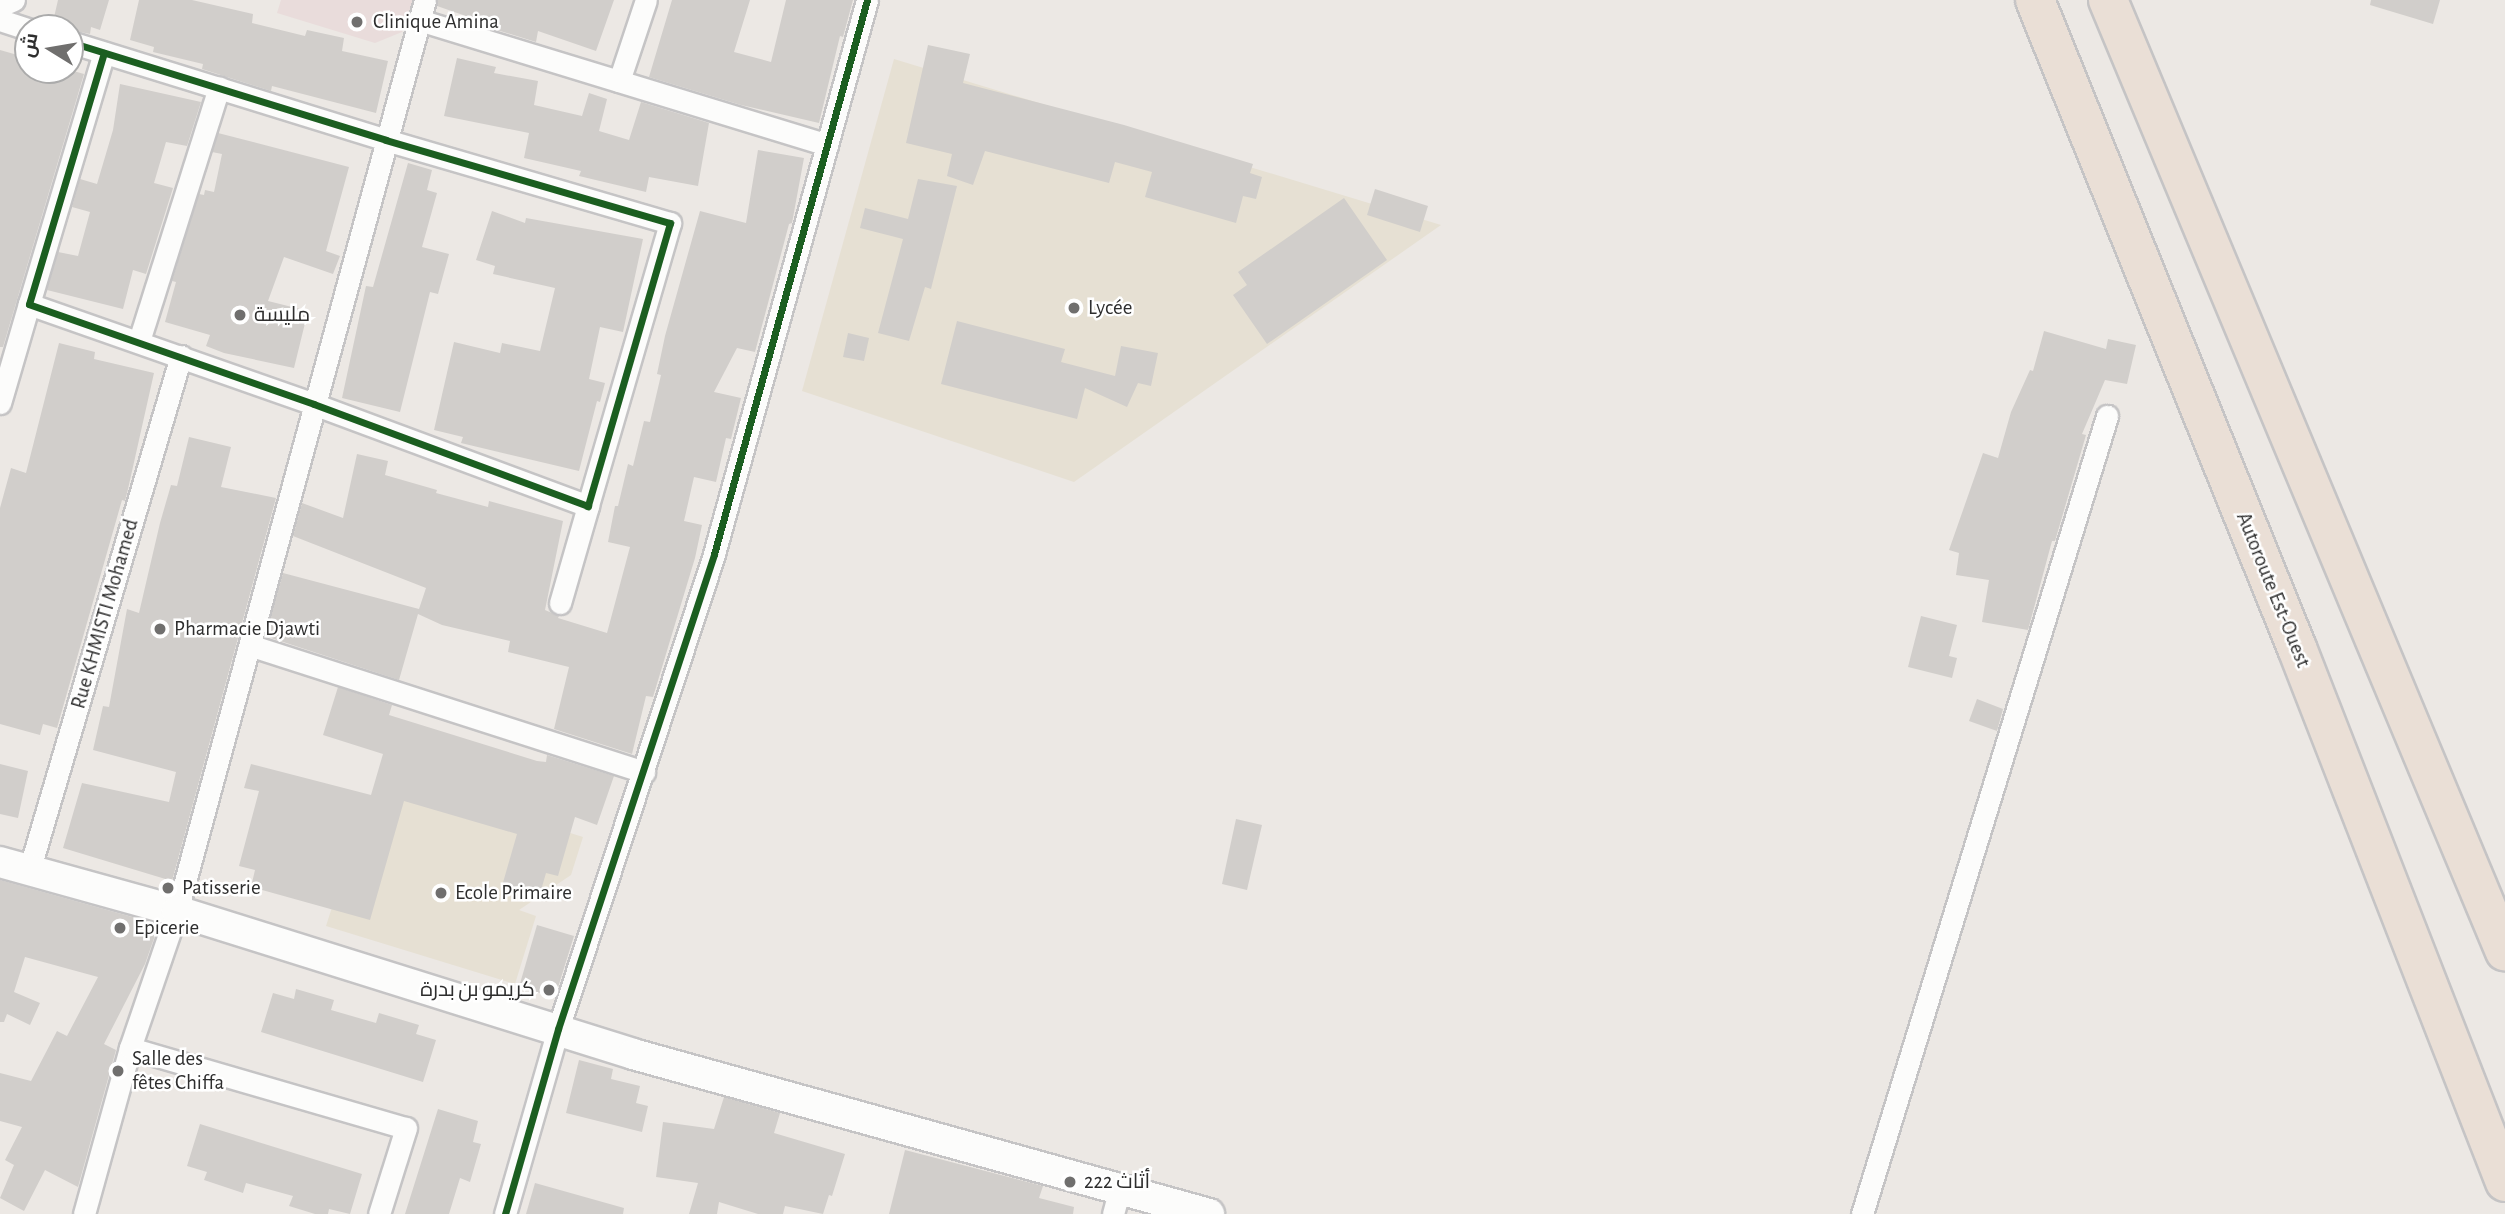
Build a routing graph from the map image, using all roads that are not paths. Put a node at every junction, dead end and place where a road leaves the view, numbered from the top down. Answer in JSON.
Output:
{"nodes":[{"id":1,"x":14,"y":0,"type":"edge"},
{"id":2,"x":646,"y":0,"type":"edge"},
{"id":3,"x":867,"y":0,"type":"edge"},
{"id":4,"x":2035,"y":0,"type":"edge"},
{"id":5,"x":2108,"y":0,"type":"edge"},
{"id":6,"x":0,"y":6,"type":"edge"},
{"id":7,"x":422,"y":10,"type":"edge"},
{"id":8,"x":84,"y":47,"type":"edge"},
{"id":9,"x":104,"y":53,"type":"junction"},
{"id":10,"x":619,"y":81,"type":"junction"},
{"id":11,"x":219,"y":87,"type":"junction"},
{"id":12,"x":386,"y":140,"type":"junction"},
{"id":13,"x":827,"y":145,"type":"junction"},
{"id":14,"x":29,"y":304,"type":"junction"},
{"id":15,"x":139,"y":341,"type":"junction"},
{"id":16,"x":181,"y":356,"type":"junction"},
{"id":17,"x":0,"y":403,"type":"edge"},
{"id":18,"x":314,"y":404,"type":"junction"},
{"id":19,"x":2107,"y":416,"type":"dead end"},
{"id":20,"x":589,"y":506,"type":"junction"},
{"id":21,"x":560,"y":603,"type":"dead end"},
{"id":22,"x":252,"y":646,"type":"junction"},
{"id":23,"x":644,"y":772,"type":"junction"},
{"id":24,"x":0,"y":862,"type":"edge"},
{"id":25,"x":29,"y":871,"type":"junction"},
{"id":26,"x":177,"y":911,"type":"junction"},
{"id":27,"x":2505,"y":952,"type":"edge"},
{"id":28,"x":558,"y":1029,"type":"junction"},
{"id":29,"x":130,"y":1048,"type":"junction"},
{"id":30,"x":2505,"y":1182,"type":"edge"},
{"id":31,"x":1116,"y":1200,"type":"edge"},
{"id":32,"x":83,"y":1214,"type":"edge"},
{"id":33,"x":379,"y":1214,"type":"edge"},
{"id":34,"x":505,"y":1214,"type":"edge"},
{"id":35,"x":1209,"y":1214,"type":"edge"},
{"id":36,"x":1861,"y":1214,"type":"edge"}],
"edges":[{"from":1,"to":6,"type":"street"},
{"from":2,"to":10,"type":"street"},
{"from":3,"to":13,"type":"street"},
{"from":4,"to":30,"type":"highway","name":"Autoroute Est-Ouest"},
{"from":5,"to":27,"type":"highway"},
{"from":7,"to":10,"type":"street"},
{"from":7,"to":12,"type":"street"},
{"from":8,"to":9,"type":"street"},
{"from":9,"to":11,"type":"street"},
{"from":9,"to":14,"type":"street"},
{"from":10,"to":13,"type":"street"},
{"from":11,"to":12,"type":"street"},
{"from":11,"to":15,"type":"street"},
{"from":12,"to":18,"type":"street"},
{"from":12,"to":20,"type":"street"},
{"from":13,"to":23,"type":"street"},
{"from":14,"to":15,"type":"street"},
{"from":14,"to":17,"type":"street"},
{"from":15,"to":16,"type":"street"},
{"from":16,"to":18,"type":"street"},
{"from":16,"to":25,"type":"street","name":"Rue KHMISTI Mohamed"},
{"from":18,"to":20,"type":"street"},
{"from":18,"to":22,"type":"street"},
{"from":19,"to":36,"type":"street"},
{"from":20,"to":21,"type":"street"},
{"from":22,"to":23,"type":"street"},
{"from":22,"to":26,"type":"street"},
{"from":23,"to":28,"type":"street"},
{"from":24,"to":25,"type":"main road"},
{"from":25,"to":26,"type":"main road"},
{"from":26,"to":28,"type":"main road"},
{"from":26,"to":29,"type":"street"},
{"from":28,"to":31,"type":"main road"},
{"from":28,"to":34,"type":"street"},
{"from":29,"to":32,"type":"street"},
{"from":29,"to":33,"type":"street"},
{"from":31,"to":35,"type":"main road"}]}
